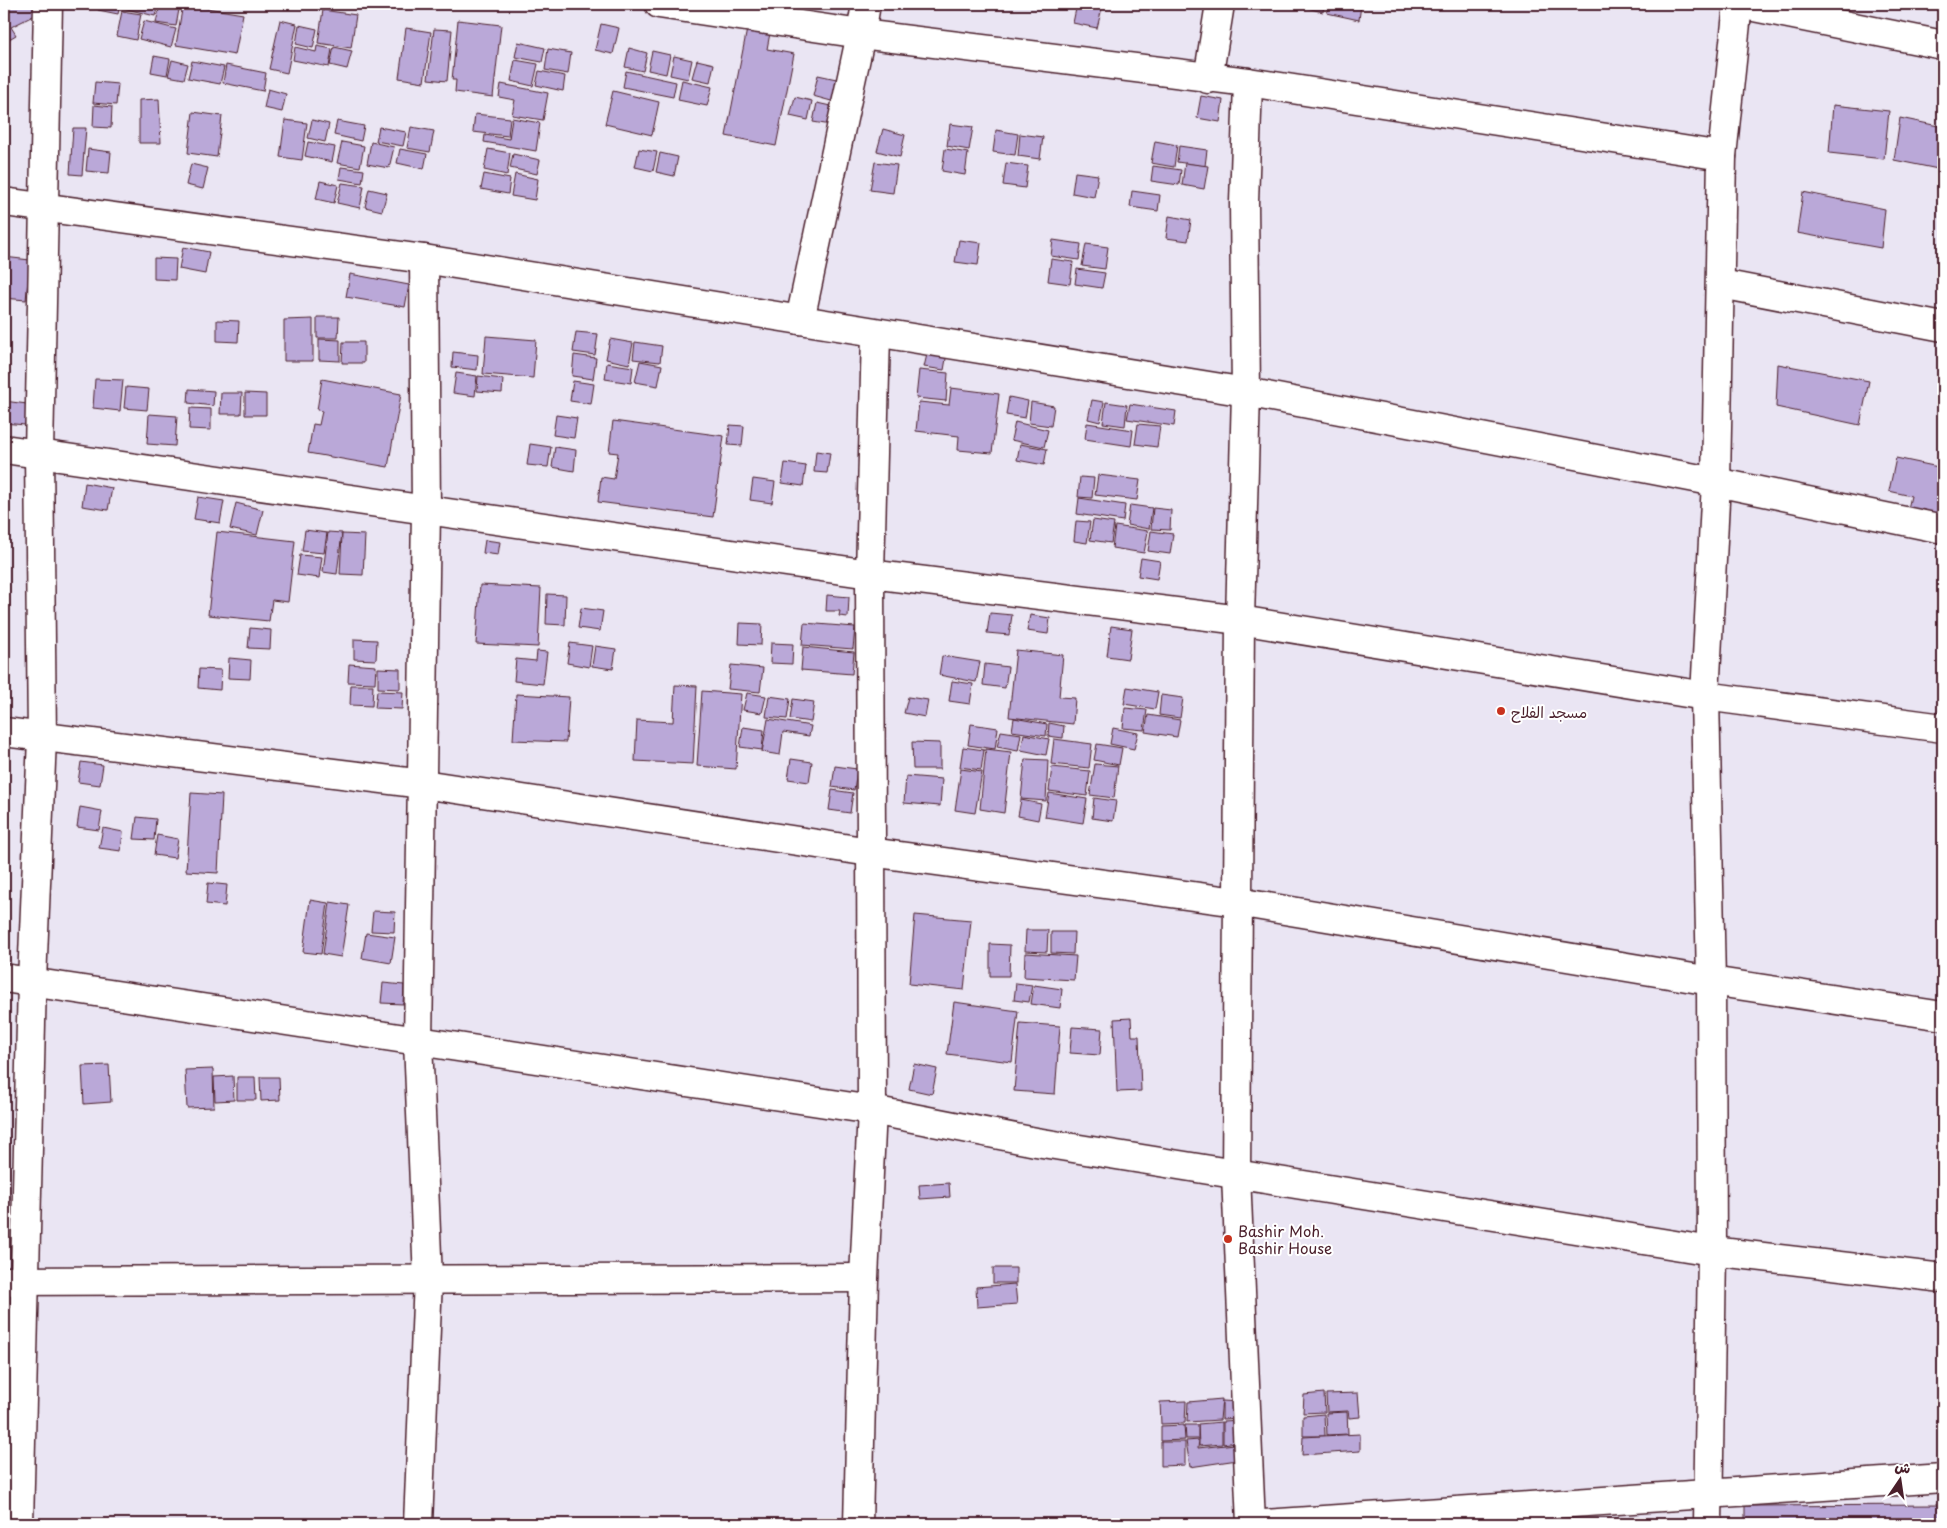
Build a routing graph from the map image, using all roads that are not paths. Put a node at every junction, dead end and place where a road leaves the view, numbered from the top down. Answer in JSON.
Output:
{"nodes":[{"id":1,"x":48,"y":4,"type":"edge"},
{"id":2,"x":659,"y":4,"type":"edge"},
{"id":3,"x":866,"y":4,"type":"edge"},
{"id":4,"x":1220,"y":4,"type":"edge"},
{"id":5,"x":1738,"y":4,"type":"edge"},
{"id":6,"x":862,"y":34,"type":"junction"},
{"id":7,"x":1943,"y":45,"type":"edge"},
{"id":8,"x":1208,"y":79,"type":"junction"},
{"id":9,"x":1248,"y":82,"type":"junction"},
{"id":10,"x":1722,"y":156,"type":"junction"},
{"id":11,"x":4,"y":202,"type":"edge"},
{"id":12,"x":43,"y":207,"type":"junction"},
{"id":13,"x":424,"y":259,"type":"junction"},
{"id":14,"x":1721,"y":284,"type":"junction"},
{"id":15,"x":800,"y":320,"type":"junction"},
{"id":16,"x":1943,"y":327,"type":"edge"},
{"id":17,"x":876,"y":334,"type":"junction"},
{"id":18,"x":1246,"y":392,"type":"junction"},
{"id":19,"x":4,"y":449,"type":"edge"},
{"id":20,"x":39,"y":453,"type":"junction"},
{"id":21,"x":1716,"y":482,"type":"junction"},
{"id":22,"x":426,"y":510,"type":"junction"},
{"id":23,"x":1943,"y":529,"type":"edge"},
{"id":24,"x":870,"y":574,"type":"junction"},
{"id":25,"x":1240,"y":620,"type":"junction"},
{"id":26,"x":1705,"y":696,"type":"junction"},
{"id":27,"x":1943,"y":728,"type":"edge"},
{"id":28,"x":4,"y":732,"type":"edge"},
{"id":29,"x":42,"y":738,"type":"junction"},
{"id":30,"x":423,"y":784,"type":"junction"},
{"id":31,"x":870,"y":852,"type":"junction"},
{"id":32,"x":1237,"y":902,"type":"junction"},
{"id":33,"x":4,"y":978,"type":"edge"},
{"id":34,"x":32,"y":980,"type":"junction"},
{"id":35,"x":1711,"y":981,"type":"junction"},
{"id":36,"x":1943,"y":1016,"type":"edge"},
{"id":37,"x":418,"y":1042,"type":"junction"},
{"id":38,"x":872,"y":1110,"type":"junction"},
{"id":39,"x":1236,"y":1175,"type":"junction"},
{"id":40,"x":1712,"y":1251,"type":"junction"},
{"id":41,"x":864,"y":1278,"type":"junction"},
{"id":42,"x":1943,"y":1278,"type":"edge"},
{"id":43,"x":428,"y":1279,"type":"junction"},
{"id":44,"x":14,"y":1280,"type":"edge"},
{"id":45,"x":1943,"y":1478,"type":"edge"},
{"id":46,"x":1708,"y":1496,"type":"junction"},
{"id":47,"x":20,"y":1524,"type":"edge"},
{"id":48,"x":418,"y":1524,"type":"edge"},
{"id":49,"x":858,"y":1524,"type":"edge"},
{"id":50,"x":1251,"y":1524,"type":"edge"},
{"id":51,"x":1263,"y":1524,"type":"edge"},
{"id":52,"x":1708,"y":1524,"type":"edge"}],
"edges":[{"from":1,"to":12,"type":"street"},
{"from":2,"to":6,"type":"street"},
{"from":3,"to":6,"type":"street"},
{"from":4,"to":8,"type":"street"},
{"from":5,"to":7,"type":"street"},
{"from":5,"to":10,"type":"street"},
{"from":6,"to":8,"type":"street"},
{"from":6,"to":15,"type":"street"},
{"from":8,"to":9,"type":"street"},
{"from":9,"to":10,"type":"street"},
{"from":9,"to":18,"type":"street"},
{"from":10,"to":14,"type":"street"},
{"from":11,"to":12,"type":"street"},
{"from":12,"to":13,"type":"street"},
{"from":12,"to":20,"type":"street"},
{"from":13,"to":15,"type":"street"},
{"from":13,"to":22,"type":"street"},
{"from":14,"to":16,"type":"street"},
{"from":14,"to":21,"type":"street"},
{"from":15,"to":17,"type":"street"},
{"from":17,"to":18,"type":"street"},
{"from":17,"to":24,"type":"street"},
{"from":18,"to":21,"type":"street"},
{"from":18,"to":25,"type":"street"},
{"from":19,"to":20,"type":"street"},
{"from":20,"to":22,"type":"street"},
{"from":20,"to":29,"type":"street"},
{"from":21,"to":23,"type":"street"},
{"from":21,"to":26,"type":"street"},
{"from":22,"to":24,"type":"street"},
{"from":22,"to":30,"type":"street"},
{"from":24,"to":25,"type":"street"},
{"from":24,"to":31,"type":"street"},
{"from":25,"to":26,"type":"street"},
{"from":25,"to":32,"type":"street"},
{"from":26,"to":27,"type":"street"},
{"from":26,"to":35,"type":"street"},
{"from":28,"to":29,"type":"street"},
{"from":29,"to":30,"type":"street"},
{"from":29,"to":34,"type":"street"},
{"from":30,"to":31,"type":"street"},
{"from":30,"to":37,"type":"street"},
{"from":31,"to":32,"type":"street"},
{"from":31,"to":38,"type":"street"},
{"from":32,"to":35,"type":"street"},
{"from":32,"to":39,"type":"street"},
{"from":33,"to":34,"type":"street"},
{"from":34,"to":37,"type":"street"},
{"from":34,"to":44,"type":"street"},
{"from":35,"to":36,"type":"street"},
{"from":35,"to":40,"type":"street"},
{"from":37,"to":38,"type":"street"},
{"from":37,"to":43,"type":"street"},
{"from":38,"to":39,"type":"street"},
{"from":38,"to":41,"type":"street"},
{"from":39,"to":40,"type":"street"},
{"from":39,"to":50,"type":"street"},
{"from":40,"to":42,"type":"street"},
{"from":40,"to":46,"type":"street"},
{"from":41,"to":43,"type":"street"},
{"from":41,"to":49,"type":"street"},
{"from":43,"to":44,"type":"street"},
{"from":43,"to":48,"type":"street"},
{"from":44,"to":47,"type":"street"},
{"from":45,"to":46,"type":"street"},
{"from":46,"to":51,"type":"street"},
{"from":46,"to":52,"type":"street"}]}
